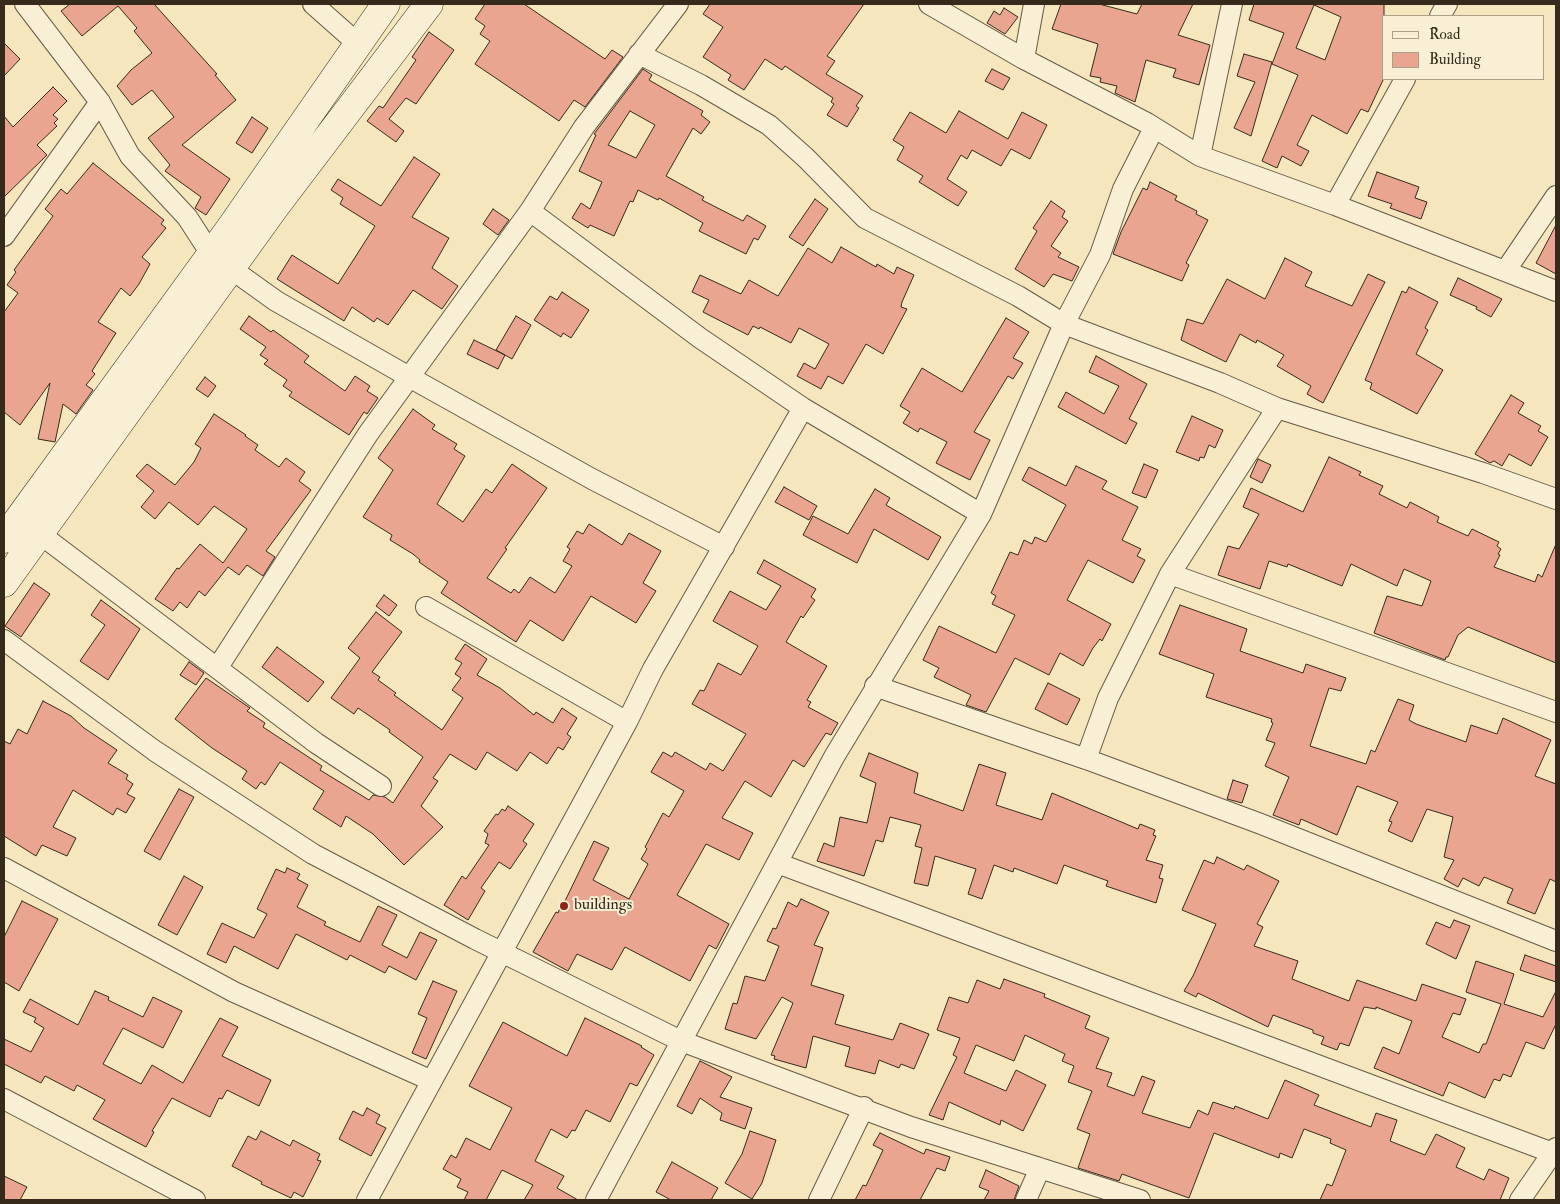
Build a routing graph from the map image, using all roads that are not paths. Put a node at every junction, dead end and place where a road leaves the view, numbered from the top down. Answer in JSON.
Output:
{"nodes":[{"id":1,"x":25,"y":4,"type":"edge"},
{"id":2,"x":313,"y":4,"type":"edge"},
{"id":3,"x":386,"y":4,"type":"edge"},
{"id":4,"x":429,"y":4,"type":"edge"},
{"id":5,"x":678,"y":4,"type":"edge"},
{"id":6,"x":929,"y":4,"type":"edge"},
{"id":7,"x":1034,"y":4,"type":"edge"},
{"id":8,"x":1232,"y":4,"type":"edge"},
{"id":9,"x":1447,"y":4,"type":"edge"},
{"id":10,"x":1441,"y":15,"type":"edge"},
{"id":11,"x":357,"y":43,"type":"junction"},
{"id":12,"x":639,"y":54,"type":"junction"},
{"id":13,"x":1024,"y":59,"type":"junction"},
{"id":14,"x":1404,"y":80,"type":"edge"},
{"id":15,"x":100,"y":102,"type":"junction"},
{"id":16,"x":1154,"y":128,"type":"junction"},
{"id":17,"x":1200,"y":156,"type":"junction"},
{"id":18,"x":1556,"y":196,"type":"edge"},
{"id":19,"x":1335,"y":205,"type":"junction"},
{"id":20,"x":530,"y":211,"type":"junction"},
{"id":21,"x":4,"y":236,"type":"edge"},
{"id":22,"x":220,"y":261,"type":"junction"},
{"id":23,"x":1506,"y":270,"type":"junction"},
{"id":24,"x":1556,"y":291,"type":"edge"},
{"id":25,"x":1064,"y":324,"type":"junction"},
{"id":26,"x":411,"y":378,"type":"junction"},
{"id":27,"x":803,"y":408,"type":"junction"},
{"id":28,"x":1277,"y":408,"type":"junction"},
{"id":29,"x":1556,"y":499,"type":"edge"},
{"id":30,"x":981,"y":514,"type":"junction"},
{"id":31,"x":40,"y":534,"type":"junction"},
{"id":32,"x":4,"y":538,"type":"edge"},
{"id":33,"x":724,"y":546,"type":"junction"},
{"id":34,"x":1170,"y":574,"type":"junction"},
{"id":35,"x":4,"y":584,"type":"edge"},
{"id":36,"x":426,"y":607,"type":"dead end"},
{"id":37,"x":4,"y":640,"type":"edge"},
{"id":38,"x":218,"y":667,"type":"junction"},
{"id":39,"x":875,"y":686,"type":"junction"},
{"id":40,"x":1556,"y":712,"type":"edge"},
{"id":41,"x":627,"y":722,"type":"junction"},
{"id":42,"x":1086,"y":759,"type":"junction"},
{"id":43,"x":381,"y":786,"type":"dead end"},
{"id":44,"x":777,"y":863,"type":"junction"},
{"id":45,"x":4,"y":868,"type":"edge"},
{"id":46,"x":1556,"y":940,"type":"edge"},
{"id":47,"x":502,"y":952,"type":"junction"},
{"id":48,"x":681,"y":1041,"type":"junction"},
{"id":49,"x":430,"y":1080,"type":"junction"},
{"id":50,"x":4,"y":1099,"type":"edge"},
{"id":51,"x":864,"y":1108,"type":"junction"},
{"id":52,"x":1554,"y":1150,"type":"edge"},
{"id":53,"x":1040,"y":1168,"type":"junction"},
{"id":54,"x":195,"y":1200,"type":"edge"},
{"id":55,"x":366,"y":1200,"type":"edge"},
{"id":56,"x":596,"y":1200,"type":"edge"},
{"id":57,"x":819,"y":1200,"type":"edge"},
{"id":58,"x":1026,"y":1200,"type":"edge"},
{"id":59,"x":1140,"y":1200,"type":"edge"},
{"id":60,"x":1520,"y":1200,"type":"edge"}],
"edges":[{"from":1,"to":15,"type":"street"},
{"from":2,"to":11,"type":"street"},
{"from":3,"to":11,"type":"main road"},
{"from":4,"to":22,"type":"main road"},
{"from":5,"to":12,"type":"street"},
{"from":6,"to":13,"type":"street"},
{"from":7,"to":13,"type":"street"},
{"from":8,"to":17,"type":"street"},
{"from":9,"to":10,"type":"street"},
{"from":11,"to":22,"type":"main road"},
{"from":12,"to":20,"type":"street"},
{"from":12,"to":25,"type":"street"},
{"from":13,"to":16,"type":"street"},
{"from":14,"to":19,"type":"street"},
{"from":15,"to":21,"type":"street"},
{"from":15,"to":22,"type":"street"},
{"from":16,"to":17,"type":"street"},
{"from":16,"to":25,"type":"street"},
{"from":17,"to":19,"type":"street"},
{"from":18,"to":23,"type":"street"},
{"from":19,"to":23,"type":"street"},
{"from":20,"to":26,"type":"street"},
{"from":20,"to":27,"type":"street"},
{"from":22,"to":26,"type":"street"},
{"from":22,"to":31,"type":"main road"},
{"from":22,"to":32,"type":"main road"},
{"from":23,"to":24,"type":"street"},
{"from":25,"to":28,"type":"street"},
{"from":25,"to":30,"type":"street"},
{"from":26,"to":33,"type":"street"},
{"from":26,"to":38,"type":"street"},
{"from":27,"to":30,"type":"street"},
{"from":27,"to":33,"type":"street"},
{"from":28,"to":29,"type":"street"},
{"from":28,"to":34,"type":"street"},
{"from":30,"to":39,"type":"street"},
{"from":31,"to":35,"type":"main road"},
{"from":31,"to":38,"type":"street"},
{"from":33,"to":41,"type":"street"},
{"from":34,"to":40,"type":"street"},
{"from":34,"to":42,"type":"street"},
{"from":36,"to":41,"type":"street"},
{"from":37,"to":47,"type":"street"},
{"from":38,"to":43,"type":"street"},
{"from":39,"to":42,"type":"street"},
{"from":39,"to":44,"type":"street"},
{"from":41,"to":47,"type":"street"},
{"from":42,"to":46,"type":"street"},
{"from":44,"to":48,"type":"street"},
{"from":44,"to":52,"type":"street"},
{"from":45,"to":49,"type":"street"},
{"from":47,"to":48,"type":"street"},
{"from":47,"to":49,"type":"street"},
{"from":48,"to":51,"type":"street"},
{"from":48,"to":56,"type":"street"},
{"from":49,"to":55,"type":"street"},
{"from":50,"to":54,"type":"street"},
{"from":51,"to":53,"type":"street"},
{"from":51,"to":57,"type":"street"},
{"from":52,"to":60,"type":"street"},
{"from":53,"to":58,"type":"street"},
{"from":53,"to":59,"type":"street"}]}
